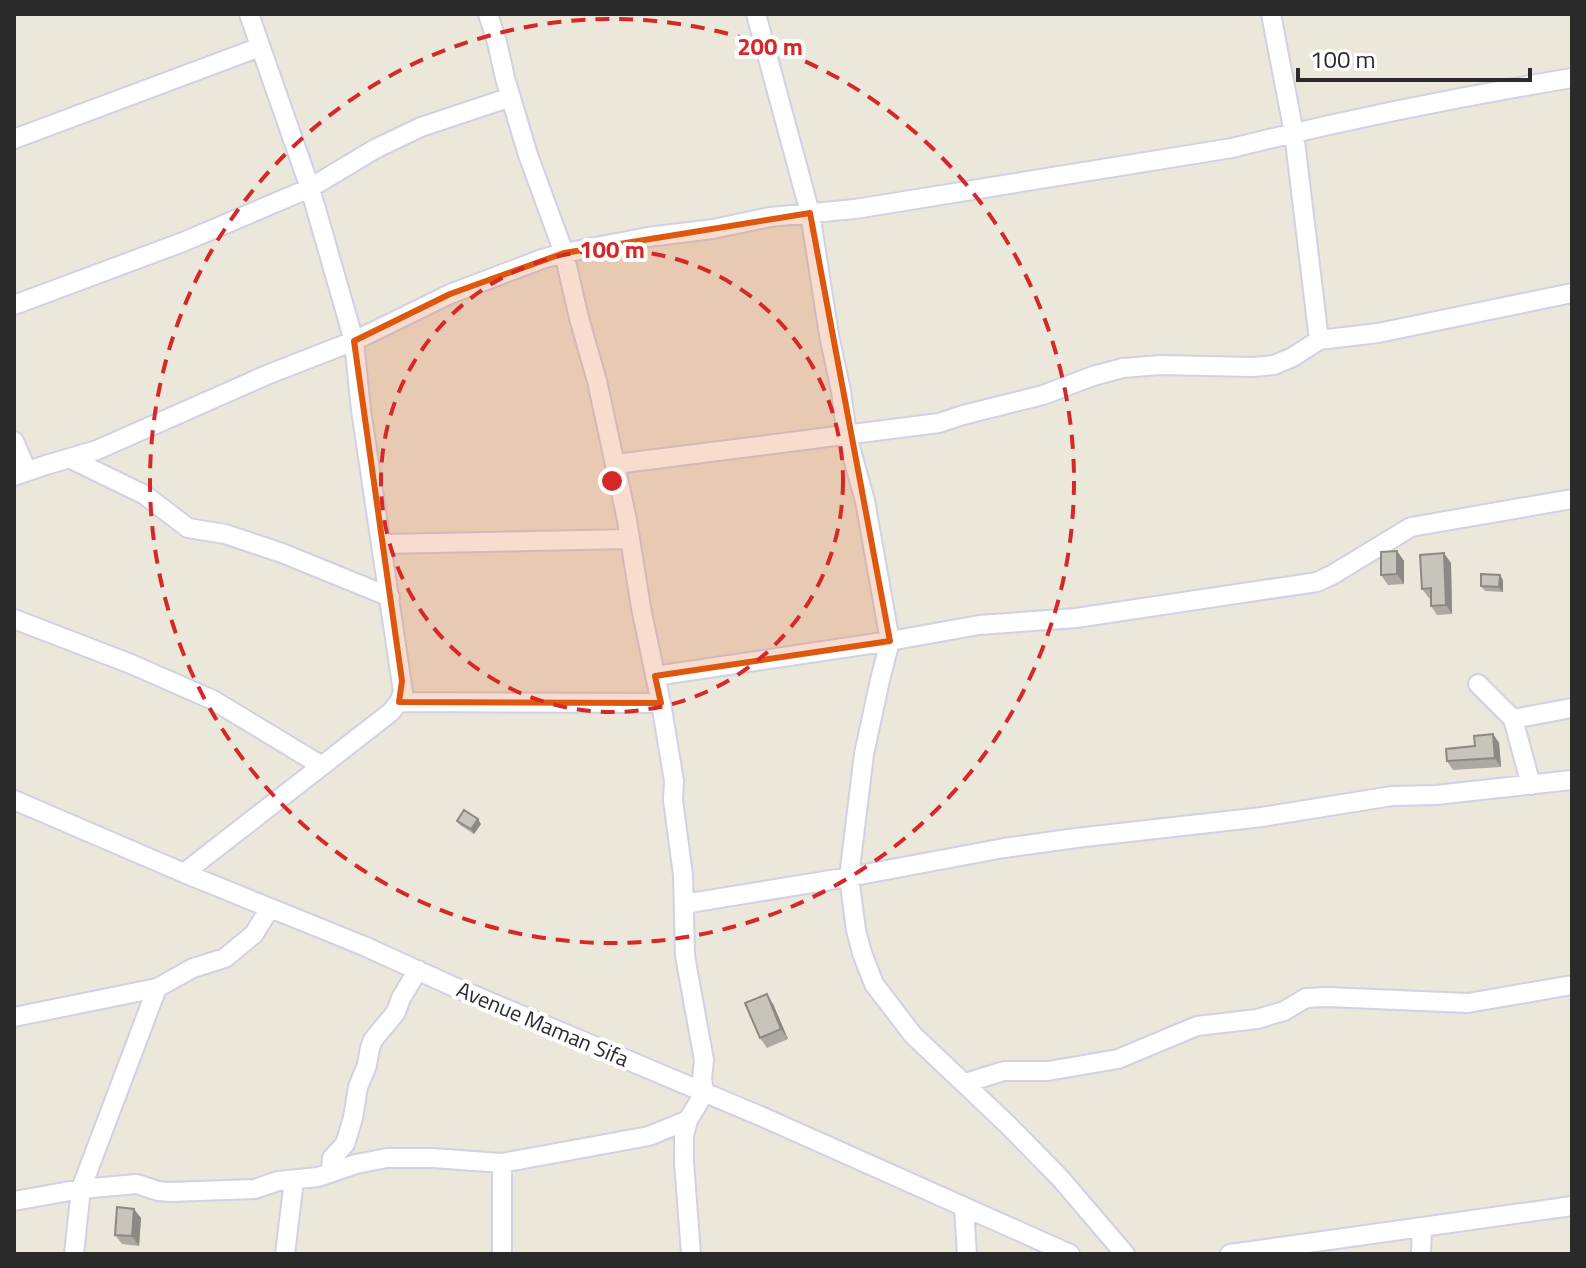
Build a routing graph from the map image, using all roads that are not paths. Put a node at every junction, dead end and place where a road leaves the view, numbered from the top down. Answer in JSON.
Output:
{"nodes":[{"id":1,"x":488,"y":14,"type":"edge"},
{"id":2,"x":756,"y":14,"type":"edge"},
{"id":3,"x":1271,"y":14,"type":"edge"},
{"id":4,"x":256,"y":16,"type":"edge"},
{"id":5,"x":260,"y":47,"type":"junction"},
{"id":6,"x":1572,"y":78,"type":"edge"},
{"id":7,"x":511,"y":97,"type":"junction"},
{"id":8,"x":1294,"y":133,"type":"junction"},
{"id":9,"x":14,"y":139,"type":"edge"},
{"id":10,"x":310,"y":188,"type":"junction"},
{"id":11,"x":810,"y":213,"type":"junction"},
{"id":12,"x":564,"y":253,"type":"junction"},
{"id":13,"x":1572,"y":293,"type":"edge"},
{"id":14,"x":14,"y":305,"type":"edge"},
{"id":15,"x":1319,"y":340,"type":"junction"},
{"id":16,"x":354,"y":341,"type":"junction"},
{"id":17,"x":847,"y":436,"type":"junction"},
{"id":18,"x":14,"y":441,"type":"edge"},
{"id":19,"x":71,"y":459,"type":"junction"},
{"id":20,"x":616,"y":464,"type":"junction"},
{"id":21,"x":21,"y":474,"type":"edge"},
{"id":22,"x":1572,"y":499,"type":"edge"},
{"id":23,"x":630,"y":539,"type":"junction"},
{"id":24,"x":383,"y":544,"type":"junction"},
{"id":25,"x":390,"y":597,"type":"junction"},
{"id":26,"x":14,"y":619,"type":"edge"},
{"id":27,"x":890,"y":641,"type":"junction"},
{"id":28,"x":655,"y":676,"type":"junction"},
{"id":29,"x":1478,"y":684,"type":"dead end"},
{"id":30,"x":399,"y":702,"type":"junction"},
{"id":31,"x":661,"y":703,"type":"junction"},
{"id":32,"x":1572,"y":708,"type":"edge"},
{"id":33,"x":1513,"y":719,"type":"junction"},
{"id":34,"x":322,"y":766,"type":"junction"},
{"id":35,"x":1572,"y":780,"type":"edge"},
{"id":36,"x":1531,"y":785,"type":"junction"},
{"id":37,"x":14,"y":800,"type":"edge"},
{"id":38,"x":184,"y":873,"type":"junction"},
{"id":39,"x":849,"y":877,"type":"junction"},
{"id":40,"x":684,"y":904,"type":"junction"},
{"id":41,"x":270,"y":908,"type":"junction"},
{"id":42,"x":418,"y":970,"type":"junction"},
{"id":43,"x":1572,"y":985,"type":"edge"},
{"id":44,"x":157,"y":988,"type":"junction"},
{"id":45,"x":14,"y":1017,"type":"edge"},
{"id":46,"x":965,"y":1083,"type":"junction"},
{"id":47,"x":705,"y":1092,"type":"junction"},
{"id":48,"x":688,"y":1120,"type":"junction"},
{"id":49,"x":502,"y":1163,"type":"junction"},
{"id":50,"x":331,"y":1172,"type":"junction"},
{"id":51,"x":294,"y":1180,"type":"junction"},
{"id":52,"x":81,"y":1189,"type":"junction"},
{"id":53,"x":14,"y":1201,"type":"edge"},
{"id":54,"x":1572,"y":1206,"type":"edge"},
{"id":55,"x":964,"y":1208,"type":"junction"},
{"id":56,"x":1422,"y":1227,"type":"junction"},
{"id":57,"x":74,"y":1254,"type":"edge"},
{"id":58,"x":285,"y":1254,"type":"edge"},
{"id":59,"x":502,"y":1254,"type":"edge"},
{"id":60,"x":691,"y":1254,"type":"edge"},
{"id":61,"x":967,"y":1254,"type":"edge"},
{"id":62,"x":1070,"y":1254,"type":"edge"},
{"id":63,"x":1125,"y":1254,"type":"edge"},
{"id":64,"x":1230,"y":1254,"type":"edge"},
{"id":65,"x":1421,"y":1254,"type":"edge"}],
"edges":[{"from":1,"to":7,"type":"street"},
{"from":2,"to":11,"type":"street"},
{"from":3,"to":8,"type":"street"},
{"from":4,"to":5,"type":"street"},
{"from":5,"to":9,"type":"street"},
{"from":5,"to":10,"type":"street"},
{"from":6,"to":8,"type":"street"},
{"from":7,"to":10,"type":"street"},
{"from":7,"to":12,"type":"street"},
{"from":8,"to":11,"type":"street"},
{"from":8,"to":15,"type":"street"},
{"from":10,"to":14,"type":"street"},
{"from":10,"to":16,"type":"street"},
{"from":11,"to":12,"type":"street"},
{"from":11,"to":17,"type":"street"},
{"from":12,"to":16,"type":"street"},
{"from":12,"to":20,"type":"street"},
{"from":13,"to":15,"type":"street"},
{"from":15,"to":17,"type":"street"},
{"from":16,"to":19,"type":"street"},
{"from":16,"to":24,"type":"street"},
{"from":17,"to":20,"type":"street"},
{"from":17,"to":27,"type":"street"},
{"from":18,"to":21,"type":"street"},
{"from":19,"to":21,"type":"street"},
{"from":19,"to":25,"type":"street"},
{"from":20,"to":23,"type":"street"},
{"from":22,"to":27,"type":"street"},
{"from":23,"to":24,"type":"street"},
{"from":23,"to":28,"type":"street"},
{"from":24,"to":25,"type":"street"},
{"from":25,"to":30,"type":"street"},
{"from":26,"to":34,"type":"street"},
{"from":27,"to":28,"type":"street"},
{"from":27,"to":39,"type":"street"},
{"from":28,"to":31,"type":"street"},
{"from":29,"to":33,"type":"street"},
{"from":30,"to":31,"type":"street"},
{"from":30,"to":34,"type":"street"},
{"from":31,"to":40,"type":"street"},
{"from":32,"to":33,"type":"street"},
{"from":33,"to":36,"type":"street"},
{"from":34,"to":38,"type":"street"},
{"from":35,"to":36,"type":"street"},
{"from":36,"to":39,"type":"street"},
{"from":37,"to":38,"type":"street","name":"Avenue Maman Sifa"},
{"from":38,"to":41,"type":"street","name":"Avenue Maman Sifa"},
{"from":39,"to":40,"type":"street"},
{"from":39,"to":46,"type":"street"},
{"from":40,"to":47,"type":"street"},
{"from":41,"to":42,"type":"street","name":"Avenue Maman Sifa"},
{"from":41,"to":44,"type":"street"},
{"from":42,"to":47,"type":"street","name":"Avenue Maman Sifa"},
{"from":42,"to":50,"type":"street"},
{"from":43,"to":46,"type":"street"},
{"from":44,"to":45,"type":"street"},
{"from":44,"to":52,"type":"street"},
{"from":46,"to":63,"type":"street"},
{"from":47,"to":48,"type":"street"},
{"from":47,"to":55,"type":"street","name":"Avenue Maman Sifa"},
{"from":48,"to":49,"type":"street"},
{"from":48,"to":60,"type":"street"},
{"from":49,"to":50,"type":"street"},
{"from":49,"to":59,"type":"street"},
{"from":50,"to":51,"type":"street"},
{"from":51,"to":52,"type":"street"},
{"from":51,"to":58,"type":"street"},
{"from":52,"to":53,"type":"street"},
{"from":52,"to":57,"type":"street"},
{"from":54,"to":56,"type":"street"},
{"from":55,"to":61,"type":"street"},
{"from":55,"to":62,"type":"street","name":"Avenue Maman Sifa"},
{"from":56,"to":64,"type":"street"},
{"from":56,"to":65,"type":"street"}]}
